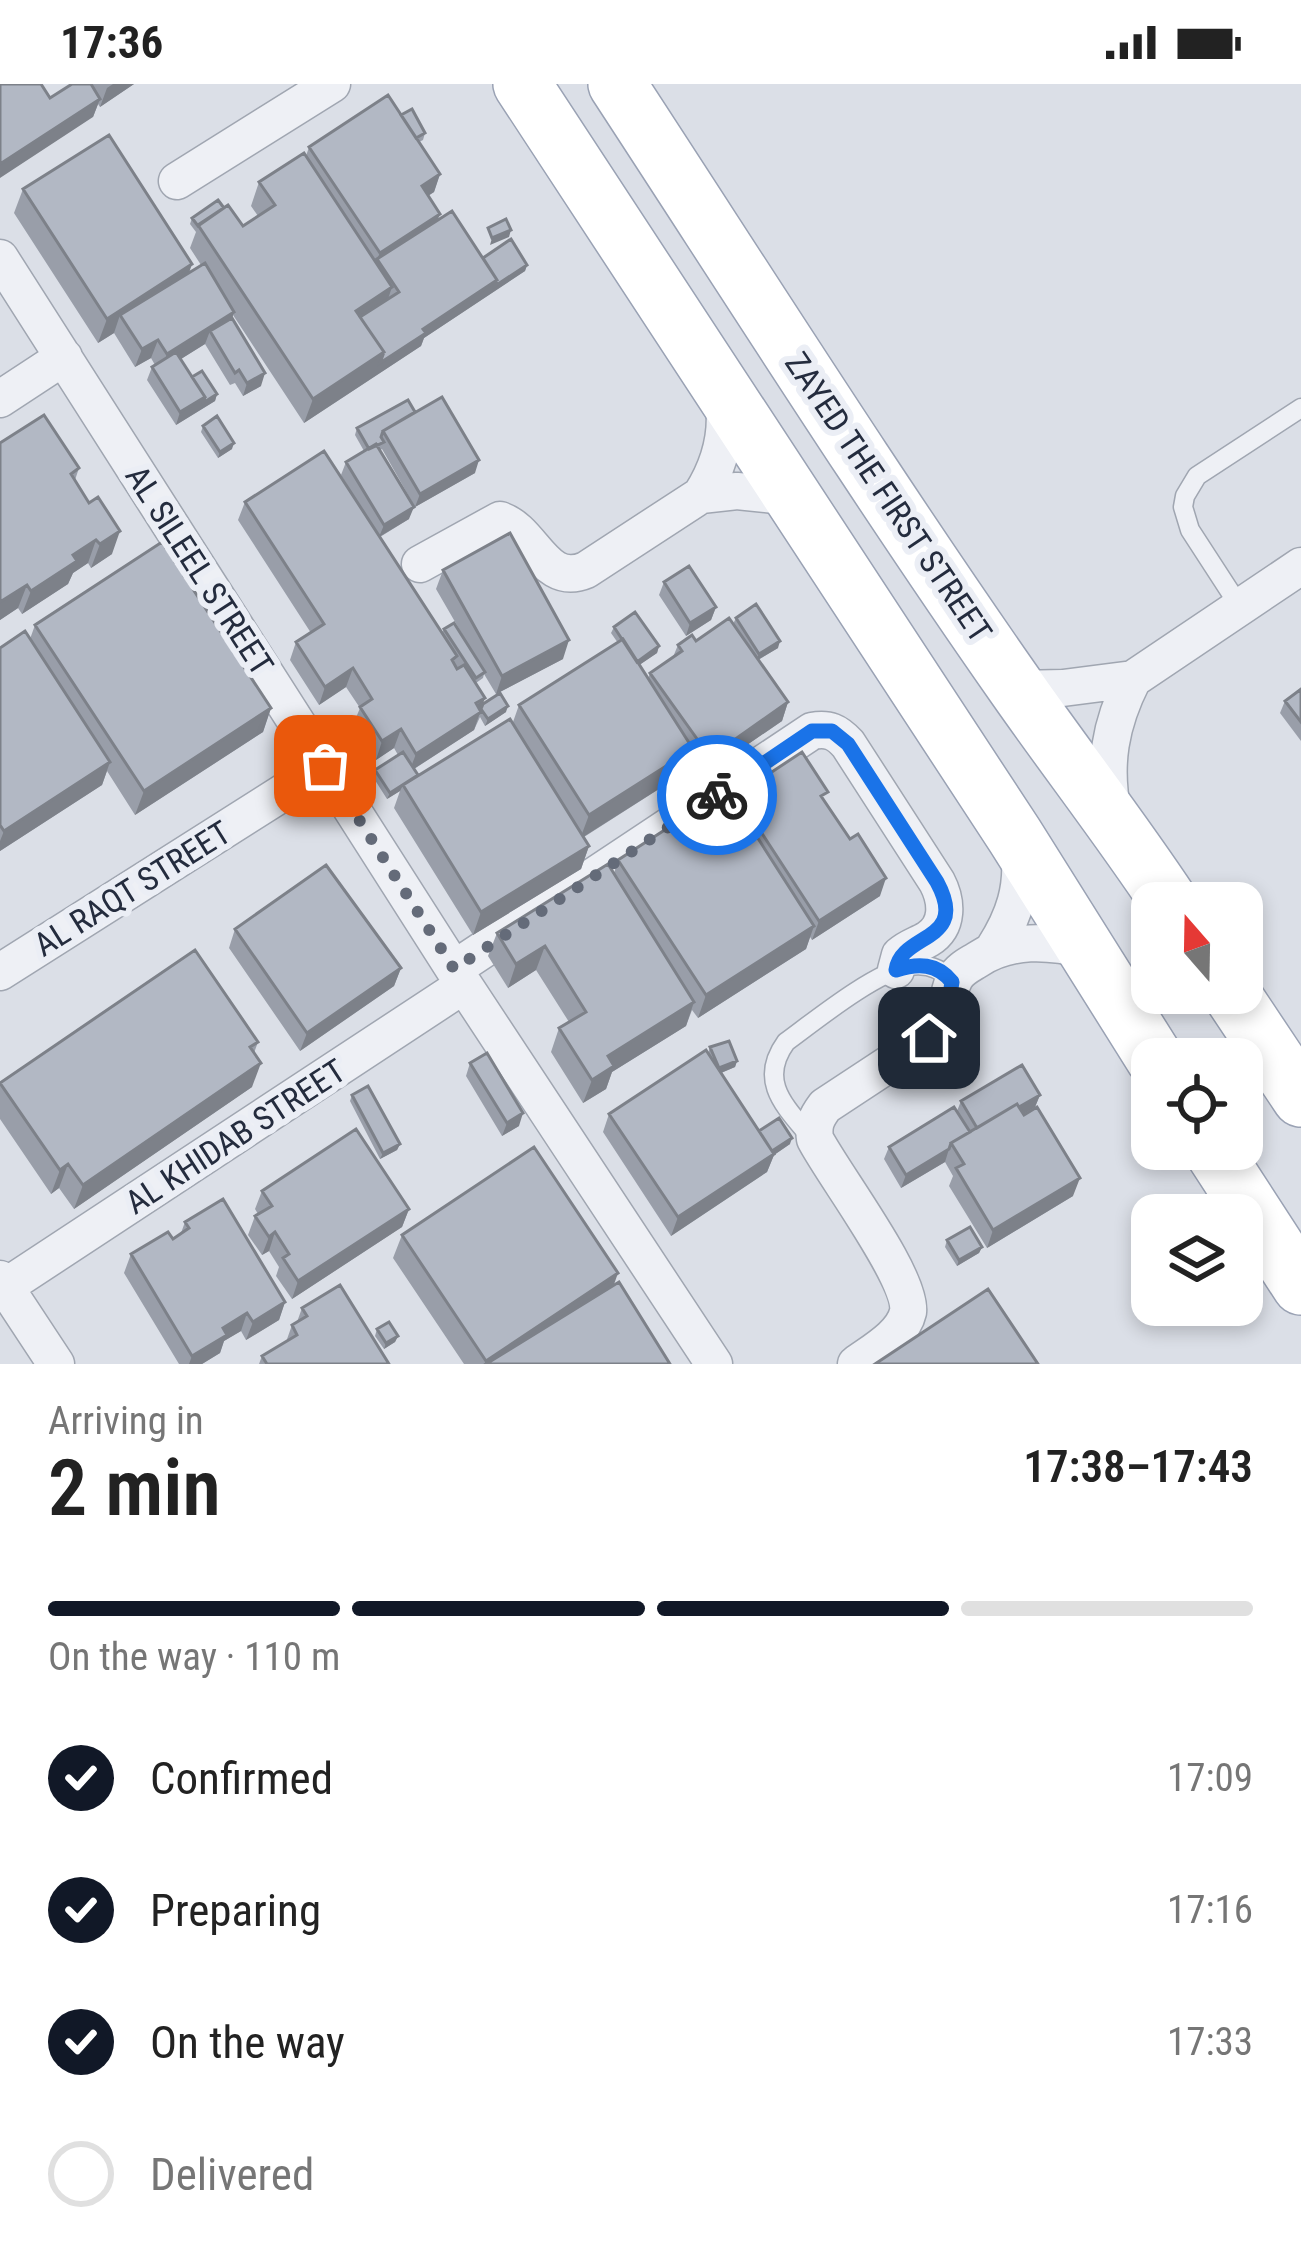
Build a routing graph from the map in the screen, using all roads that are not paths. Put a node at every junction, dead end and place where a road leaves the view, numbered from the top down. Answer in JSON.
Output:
{"nodes":[{"id":1,"x":332,"y":84,"type":"edge"},
{"id":2,"x":522,"y":84,"type":"edge"},
{"id":3,"x":617,"y":84,"type":"edge"},
{"id":4,"x":177,"y":181,"type":"dead end"},
{"id":5,"x":0,"y":258,"type":"edge"},
{"id":6,"x":64,"y":357,"type":"junction"},
{"id":7,"x":722,"y":389,"type":"junction"},
{"id":8,"x":0,"y":399,"type":"edge"},
{"id":9,"x":1301,"y":408,"type":"edge"},
{"id":10,"x":701,"y":495,"type":"junction"},
{"id":11,"x":792,"y":496,"type":"junction"},
{"id":12,"x":420,"y":564,"type":"dead end"},
{"id":13,"x":1301,"y":566,"type":"edge"},
{"id":14,"x":1240,"y":607,"type":"junction"},
{"id":15,"x":1132,"y":679,"type":"junction"},
{"id":16,"x":1017,"y":689,"type":"junction"},
{"id":17,"x":325,"y":766,"type":"junction"},
{"id":18,"x":1114,"y":819,"type":"junction"},
{"id":19,"x":1015,"y":836,"type":"junction"},
{"id":20,"x":1156,"y":882,"type":"edge"},
{"id":21,"x":994,"y":948,"type":"junction"},
{"id":22,"x":1087,"y":950,"type":"junction"},
{"id":23,"x":896,"y":970,"type":"junction"},
{"id":24,"x":0,"y":972,"type":"edge"},
{"id":25,"x":459,"y":977,"type":"junction"},
{"id":26,"x":952,"y":982,"type":"junction"},
{"id":27,"x":1245,"y":1014,"type":"edge"},
{"id":28,"x":1142,"y":1038,"type":"edge"},
{"id":29,"x":1301,"y":1097,"type":"edge"},
{"id":30,"x":822,"y":1152,"type":"junction"},
{"id":31,"x":1225,"y":1170,"type":"edge"},
{"id":32,"x":1229,"y":1170,"type":"edge"},
{"id":33,"x":1301,"y":1221,"type":"edge"},
{"id":34,"x":3,"y":1283,"type":"edge"},
{"id":35,"x":1301,"y":1286,"type":"edge"},
{"id":36,"x":56,"y":1364,"type":"edge"},
{"id":37,"x":714,"y":1364,"type":"edge"},
{"id":38,"x":856,"y":1364,"type":"edge"}],
"edges":[{"from":1,"to":4,"type":"street"},
{"from":2,"to":7,"type":"main road"},
{"from":3,"to":16,"type":"main road","name":"ZAYED THE FIRST STREET"},
{"from":5,"to":6,"type":"street","name":"AL SILEEL STREET"},
{"from":6,"to":8,"type":"street"},
{"from":6,"to":17,"type":"street","name":"AL SILEEL STREET"},
{"from":7,"to":10,"type":"street"},
{"from":7,"to":11,"type":"main road"},
{"from":9,"to":14,"type":"lane"},
{"from":10,"to":11,"type":"street"},
{"from":10,"to":12,"type":"street"},
{"from":11,"to":19,"type":"main road"},
{"from":13,"to":14,"type":"street"},
{"from":14,"to":15,"type":"street"},
{"from":15,"to":16,"type":"street"},
{"from":15,"to":18,"type":"street"},
{"from":16,"to":18,"type":"main road","name":"ZAYED THE FIRST STREET"},
{"from":17,"to":24,"type":"street","name":"AL RAQT STREET"},
{"from":17,"to":25,"type":"street","name":"AL SILEEL STREET"},
{"from":18,"to":20,"type":"main road","name":"ZAYED THE FIRST STREET"},
{"from":19,"to":21,"type":"street"},
{"from":19,"to":22,"type":"main road"},
{"from":21,"to":22,"type":"street"},
{"from":21,"to":26,"type":"street"},
{"from":22,"to":28,"type":"main road"},
{"from":23,"to":25,"type":"street","name":"AL KHIDAB STREET"},
{"from":23,"to":26,"type":"lane"},
{"from":23,"to":30,"type":"lane"},
{"from":25,"to":34,"type":"street","name":"AL KHIDAB STREET"},
{"from":25,"to":37,"type":"street","name":"AL SILEEL STREET"},
{"from":26,"to":30,"type":"street"},
{"from":27,"to":29,"type":"main road"},
{"from":30,"to":38,"type":"street"},
{"from":31,"to":35,"type":"main road"},
{"from":32,"to":33,"type":"main road"},
{"from":34,"to":36,"type":"street"}]}
